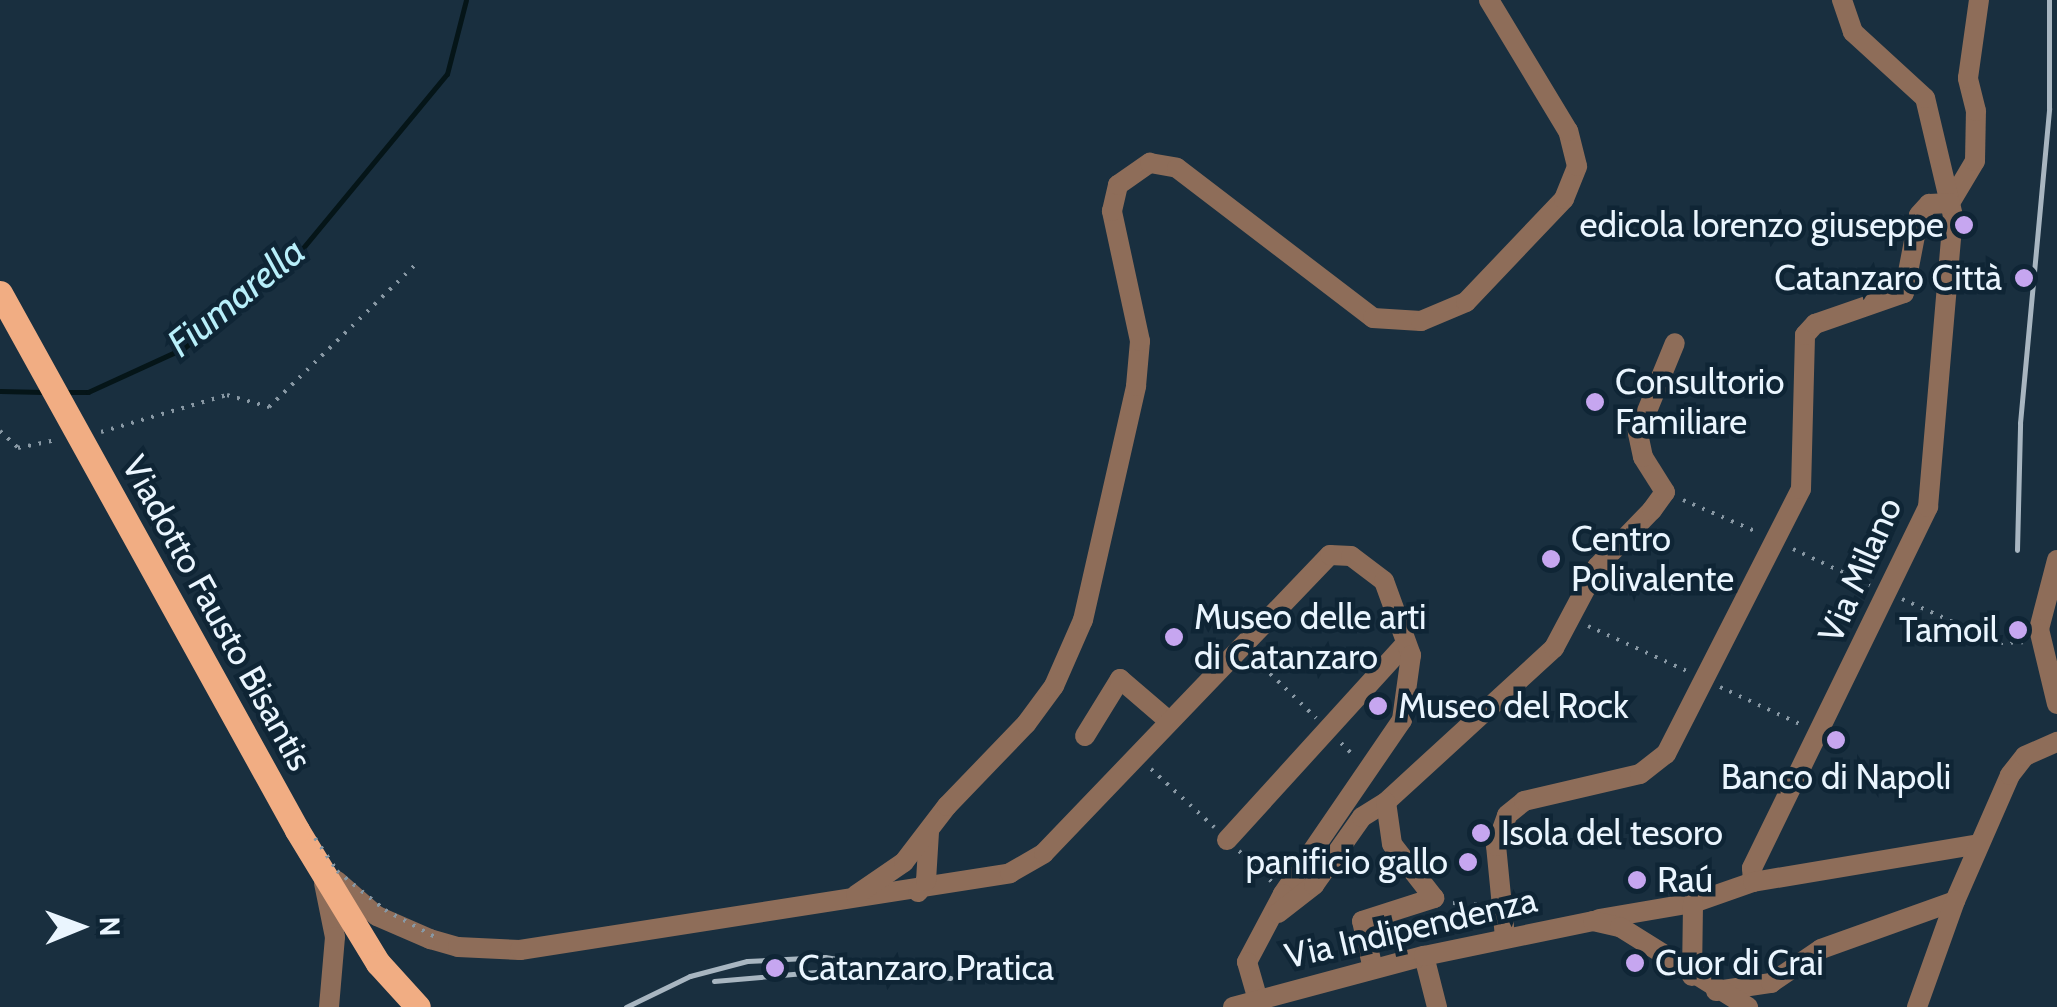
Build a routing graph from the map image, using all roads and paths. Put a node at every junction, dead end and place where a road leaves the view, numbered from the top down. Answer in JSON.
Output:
{"nodes":[{"id":1,"x":1489,"y":0,"type":"edge"},
{"id":2,"x":1842,"y":0,"type":"edge"},
{"id":3,"x":1979,"y":0,"type":"edge"},
{"id":4,"x":1950,"y":203,"type":"junction"},
{"id":5,"x":417,"y":263,"type":"dead end"},
{"id":6,"x":0,"y":293,"type":"edge"},
{"id":7,"x":1674,"y":343,"type":"dead end"},
{"id":8,"x":0,"y":431,"type":"edge"},
{"id":9,"x":96,"y":433,"type":"dead end"},
{"id":10,"x":76,"y":436,"type":"dead end"},
{"id":11,"x":2057,"y":560,"type":"edge"},
{"id":12,"x":1916,"y":606,"type":"dead end"},
{"id":13,"x":1571,"y":617,"type":"junction"},
{"id":14,"x":2040,"y":641,"type":"junction"},
{"id":15,"x":1406,"y":643,"type":"junction"},
{"id":16,"x":1242,"y":646,"type":"junction"},
{"id":17,"x":1702,"y":678,"type":"junction"},
{"id":18,"x":2057,"y":704,"type":"edge"},
{"id":19,"x":1170,"y":721,"type":"junction"},
{"id":20,"x":1328,"y":729,"type":"junction"},
{"id":21,"x":1820,"y":734,"type":"junction"},
{"id":22,"x":1086,"y":736,"type":"dead end"},
{"id":23,"x":2057,"y":742,"type":"edge"},
{"id":24,"x":1136,"y":756,"type":"junction"},
{"id":25,"x":1370,"y":771,"type":"junction"},
{"id":26,"x":1386,"y":802,"type":"junction"},
{"id":27,"x":297,"y":830,"type":"junction"},
{"id":28,"x":929,"y":832,"type":"junction"},
{"id":29,"x":1228,"y":840,"type":"junction"},
{"id":30,"x":1979,"y":844,"type":"junction"},
{"id":31,"x":928,"y":858,"type":"junction"},
{"id":32,"x":904,"y":862,"type":"junction"},
{"id":33,"x":966,"y":880,"type":"junction"},
{"id":34,"x":324,"y":881,"type":"junction"},
{"id":35,"x":1753,"y":882,"type":"junction"},
{"id":36,"x":918,"y":892,"type":"junction"},
{"id":37,"x":1434,"y":898,"type":"junction"},
{"id":38,"x":1955,"y":901,"type":"junction"},
{"id":39,"x":840,"y":903,"type":"junction"},
{"id":40,"x":1281,"y":903,"type":"junction"},
{"id":41,"x":1693,"y":903,"type":"junction"},
{"id":42,"x":1502,"y":906,"type":"junction"},
{"id":43,"x":1581,"y":922,"type":"junction"},
{"id":44,"x":1505,"y":937,"type":"junction"},
{"id":45,"x":1424,"y":956,"type":"junction"},
{"id":46,"x":1373,"y":970,"type":"junction"},
{"id":47,"x":1692,"y":976,"type":"junction"},
{"id":48,"x":1725,"y":999,"type":"edge"},
{"id":49,"x":1259,"y":1003,"type":"edge"},
{"id":50,"x":329,"y":1007,"type":"edge"},
{"id":51,"x":418,"y":1007,"type":"edge"},
{"id":52,"x":1233,"y":1007,"type":"edge"},
{"id":53,"x":1437,"y":1007,"type":"edge"},
{"id":54,"x":1748,"y":1007,"type":"edge"},
{"id":55,"x":1918,"y":1007,"type":"edge"}],
"edges":[{"from":1,"to":28,"type":"street"},
{"from":2,"to":4,"type":"street","name":"Via Milano"},
{"from":3,"to":4,"type":"street"},
{"from":4,"to":17,"type":"street"},
{"from":4,"to":21,"type":"street","name":"Via Milano"},
{"from":5,"to":9,"type":"path"},
{"from":6,"to":27,"type":"main road","name":"Viadotto Fausto Bisantis","bridge":true},
{"from":7,"to":13,"type":"street"},
{"from":8,"to":10,"type":"path"},
{"from":11,"to":14,"type":"street"},
{"from":12,"to":14,"type":"path"},
{"from":13,"to":17,"type":"path"},
{"from":13,"to":26,"type":"street"},
{"from":14,"to":18,"type":"street"},
{"from":15,"to":16,"type":"street"},
{"from":15,"to":20,"type":"street"},
{"from":15,"to":25,"type":"street"},
{"from":16,"to":19,"type":"street"},
{"from":16,"to":20,"type":"path"},
{"from":17,"to":21,"type":"path"},
{"from":17,"to":42,"type":"street"},
{"from":19,"to":22,"type":"street"},
{"from":19,"to":24,"type":"street"},
{"from":20,"to":25,"type":"path"},
{"from":20,"to":29,"type":"street"},
{"from":21,"to":35,"type":"street","name":"Via Milano"},
{"from":23,"to":30,"type":"street"},
{"from":24,"to":29,"type":"path"},
{"from":24,"to":33,"type":"street"},
{"from":25,"to":40,"type":"street"},
{"from":26,"to":37,"type":"street"},
{"from":26,"to":40,"type":"street"},
{"from":27,"to":34,"type":"main road","name":"Viadotto Fausto Bisantis"},
{"from":27,"to":39,"type":"street","bridge":true},
{"from":28,"to":31,"type":"street"},
{"from":28,"to":32,"type":"street"},
{"from":29,"to":40,"type":"path"},
{"from":30,"to":35,"type":"street","name":"Via Indipendenza"},
{"from":30,"to":38,"type":"street"},
{"from":31,"to":33,"type":"street"},
{"from":31,"to":36,"type":"street"},
{"from":32,"to":36,"type":"street"},
{"from":32,"to":39,"type":"street"},
{"from":33,"to":36,"type":"street"},
{"from":34,"to":50,"type":"street"},
{"from":34,"to":51,"type":"main road","name":"Viadotto Fausto Bisantis"},
{"from":35,"to":41,"type":"street","name":"Via Indipendenza"},
{"from":36,"to":39,"type":"street"},
{"from":37,"to":42,"type":"path"},
{"from":37,"to":46,"type":"street"},
{"from":38,"to":48,"type":"street"},
{"from":38,"to":55,"type":"street"},
{"from":40,"to":49,"type":"street"},
{"from":41,"to":43,"type":"street","name":"Via Indipendenza"},
{"from":41,"to":47,"type":"street"},
{"from":42,"to":44,"type":"street"},
{"from":43,"to":44,"type":"street","name":"Via Indipendenza"},
{"from":43,"to":47,"type":"street","name":"Via Indipendenza"},
{"from":44,"to":45,"type":"street","name":"Via Indipendenza"},
{"from":45,"to":46,"type":"street","name":"Via Indipendenza"},
{"from":45,"to":53,"type":"street"},
{"from":46,"to":49,"type":"street","name":"Via Indipendenza"},
{"from":47,"to":48,"type":"street","name":"Via Indipendenza"},
{"from":48,"to":54,"type":"street","name":"Via Indipendenza"},
{"from":49,"to":52,"type":"street","name":"Via Indipendenza"}]}
